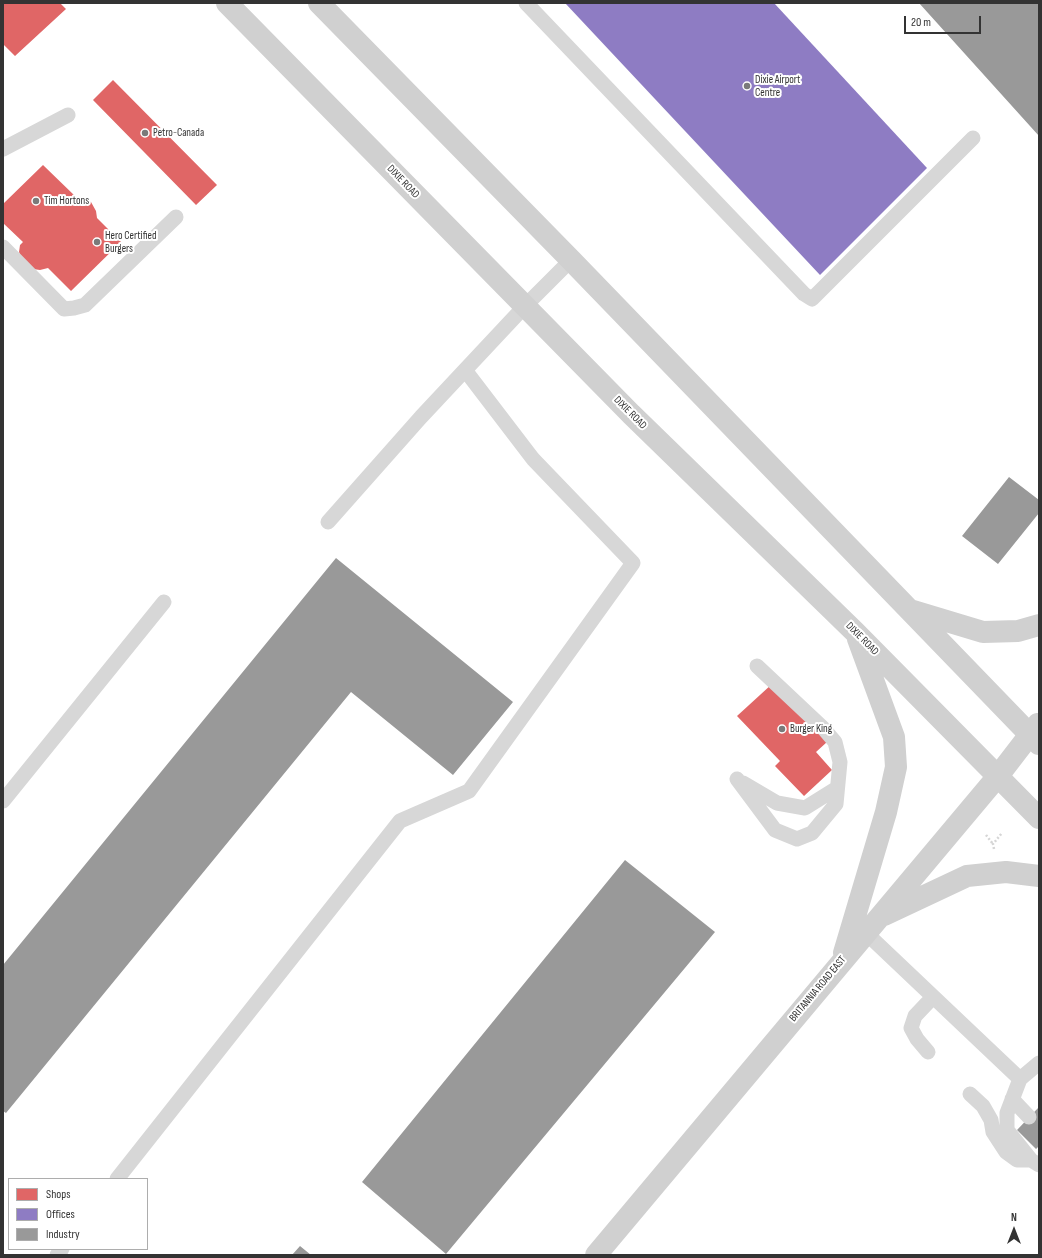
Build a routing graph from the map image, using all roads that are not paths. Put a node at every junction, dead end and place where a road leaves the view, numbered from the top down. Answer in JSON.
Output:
{"nodes":[{"id":1,"x":227,"y":3,"type":"edge"},
{"id":2,"x":319,"y":3,"type":"edge"},
{"id":3,"x":526,"y":3,"type":"edge"},
{"id":4,"x":68,"y":116,"type":"dead end"},
{"id":5,"x":973,"y":138,"type":"dead end"},
{"id":6,"x":3,"y":149,"type":"edge"},
{"id":7,"x":176,"y":218,"type":"dead end"},
{"id":8,"x":3,"y":247,"type":"edge"},
{"id":9,"x":571,"y":260,"type":"junction"},
{"id":10,"x":524,"y":306,"type":"junction"},
{"id":11,"x":465,"y":370,"type":"junction"},
{"id":12,"x":328,"y":522,"type":"dead end"},
{"id":13,"x":164,"y":602,"type":"dead end"},
{"id":14,"x":908,"y":610,"type":"junction"},
{"id":15,"x":1039,"y":625,"type":"edge"},
{"id":16,"x":855,"y":632,"type":"junction"},
{"id":17,"x":758,"y":666,"type":"dead end"},
{"id":18,"x":1036,"y":734,"type":"edge"},
{"id":19,"x":998,"y":776,"type":"junction"},
{"id":20,"x":838,"y":788,"type":"junction"},
{"id":21,"x":3,"y":801,"type":"edge"},
{"id":22,"x":1039,"y":818,"type":"edge"},
{"id":23,"x":1039,"y":876,"type":"edge"},
{"id":24,"x":872,"y":926,"type":"junction"},
{"id":25,"x":841,"y":962,"type":"junction"},
{"id":26,"x":933,"y":997,"type":"junction"},
{"id":27,"x":928,"y":1052,"type":"dead end"},
{"id":28,"x":1038,"y":1067,"type":"edge"},
{"id":29,"x":1020,"y":1080,"type":"junction"},
{"id":30,"x":970,"y":1094,"type":"dead end"},
{"id":31,"x":1012,"y":1099,"type":"junction"},
{"id":32,"x":1029,"y":1117,"type":"dead end"},
{"id":33,"x":1035,"y":1162,"type":"edge"},
{"id":34,"x":119,"y":1178,"type":"edge"},
{"id":35,"x":596,"y":1255,"type":"edge"}],
"edges":[{"from":1,"to":10,"type":"main road","name":"DIXIE ROAD"},
{"from":2,"to":9,"type":"main road"},
{"from":3,"to":5,"type":"lane"},
{"from":4,"to":6,"type":"lane"},
{"from":7,"to":8,"type":"lane"},
{"from":9,"to":10,"type":"lane"},
{"from":9,"to":14,"type":"main road"},
{"from":10,"to":11,"type":"lane"},
{"from":10,"to":16,"type":"main road","name":"DIXIE ROAD"},
{"from":11,"to":12,"type":"lane"},
{"from":11,"to":34,"type":"lane"},
{"from":13,"to":21,"type":"lane"},
{"from":14,"to":15,"type":"main road"},
{"from":14,"to":18,"type":"main road"},
{"from":16,"to":19,"type":"main road","name":"DIXIE ROAD"},
{"from":16,"to":25,"type":"main road"},
{"from":17,"to":20,"type":"lane"},
{"from":18,"to":19,"type":"main road","name":"BRITANNIA ROAD EAST"},
{"from":19,"to":22,"type":"main road","name":"DIXIE ROAD"},
{"from":19,"to":24,"type":"main road","name":"BRITANNIA ROAD EAST"},
{"from":20,"to":20,"type":"lane"},
{"from":23,"to":24,"type":"main road"},
{"from":24,"to":25,"type":"main road","name":"BRITANNIA ROAD EAST"},
{"from":24,"to":26,"type":"lane"},
{"from":25,"to":35,"type":"main road","name":"BRITANNIA ROAD EAST"},
{"from":26,"to":27,"type":"lane"},
{"from":26,"to":29,"type":"lane"},
{"from":28,"to":29,"type":"lane"},
{"from":29,"to":31,"type":"lane"},
{"from":30,"to":33,"type":"lane"},
{"from":31,"to":32,"type":"lane"},
{"from":31,"to":33,"type":"lane"}]}
